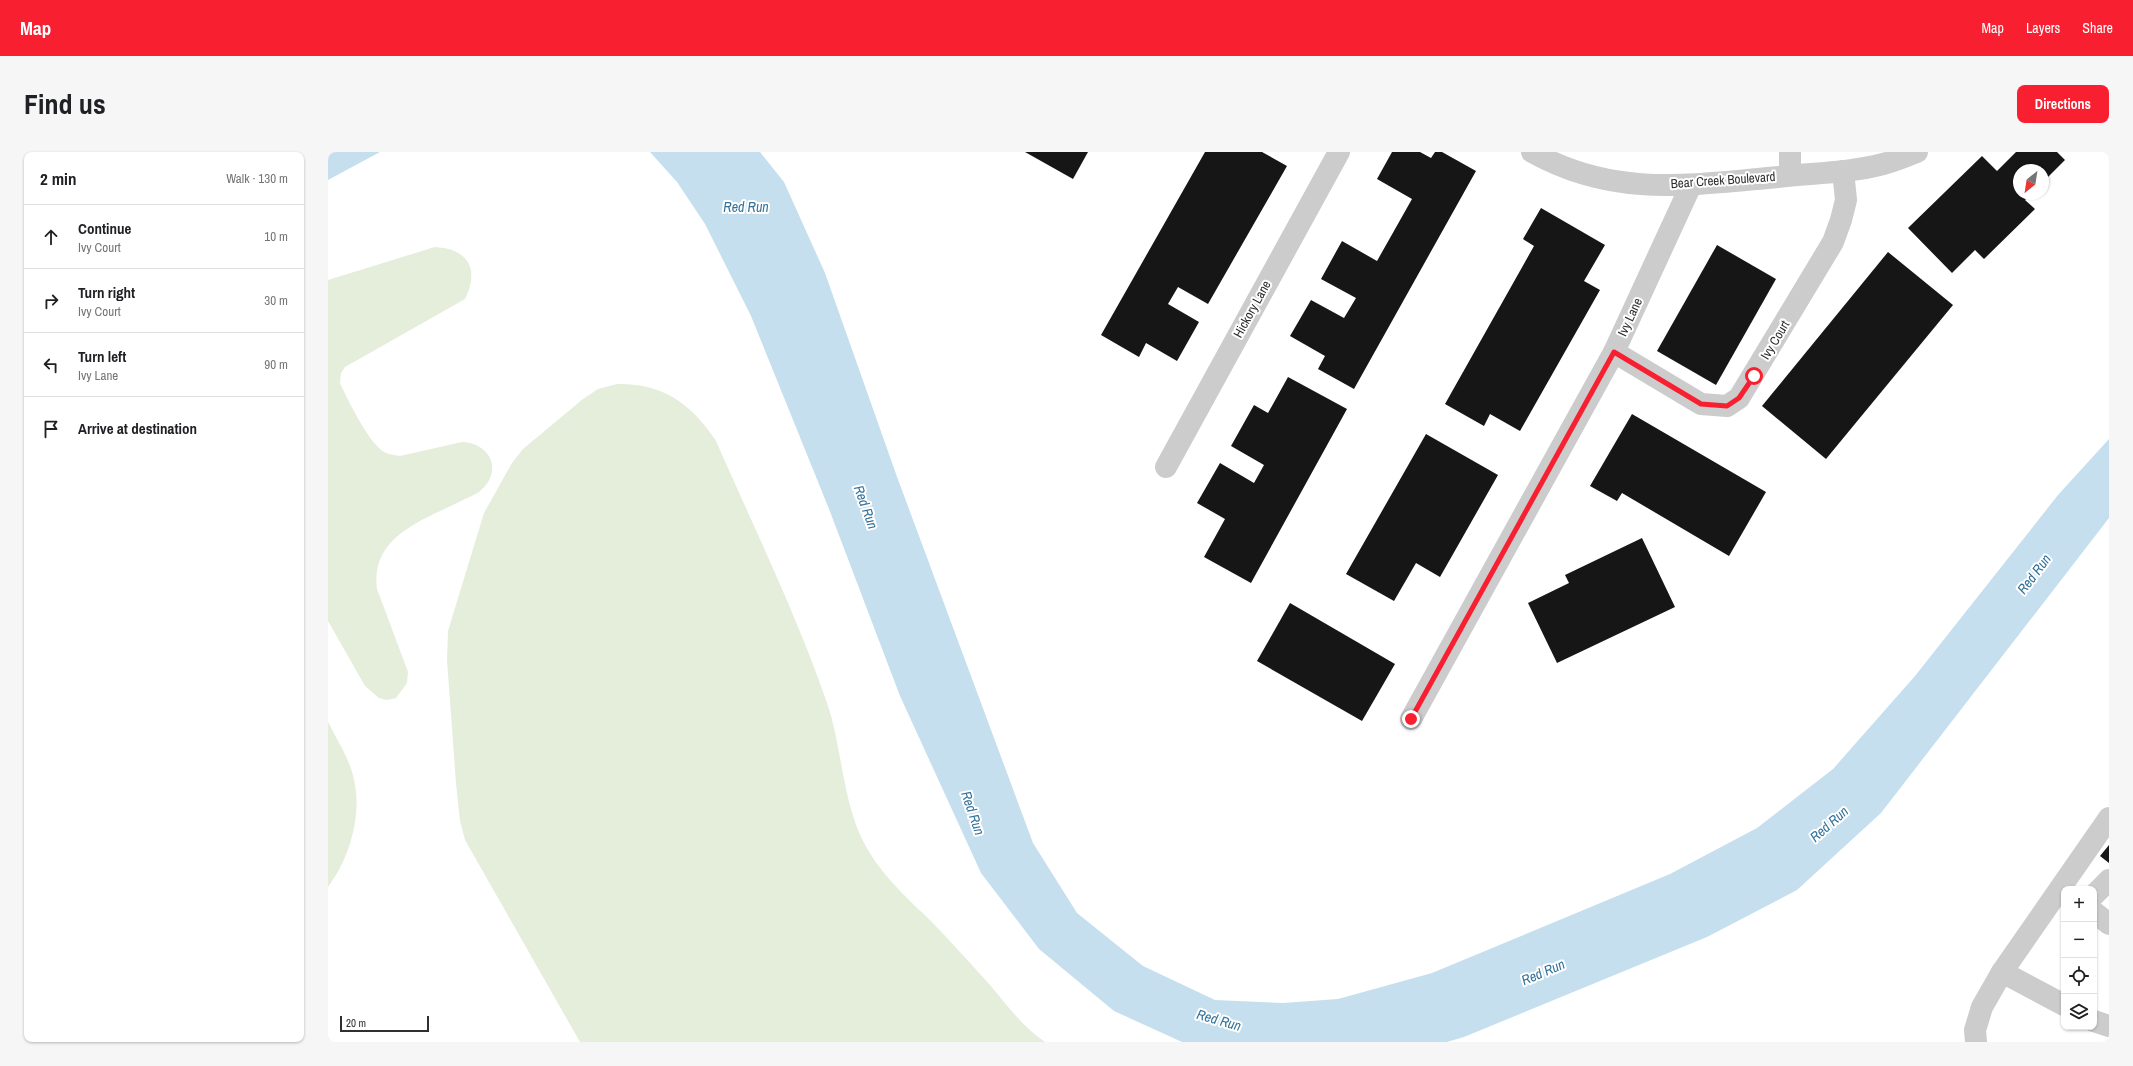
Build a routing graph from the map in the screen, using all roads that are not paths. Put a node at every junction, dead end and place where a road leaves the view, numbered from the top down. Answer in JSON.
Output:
{"nodes":[{"id":1,"x":1339,"y":152,"type":"edge"},
{"id":2,"x":1532,"y":152,"type":"edge"},
{"id":3,"x":1790,"y":152,"type":"edge"},
{"id":4,"x":1917,"y":152,"type":"edge"},
{"id":5,"x":1843,"y":171,"type":"junction"},
{"id":6,"x":1790,"y":175,"type":"junction"},
{"id":7,"x":1691,"y":185,"type":"junction"},
{"id":8,"x":1614,"y":352,"type":"junction"},
{"id":9,"x":1166,"y":467,"type":"dead end"},
{"id":10,"x":1411,"y":719,"type":"dead end"},
{"id":11,"x":2109,"y":818,"type":"edge"},
{"id":12,"x":2109,"y":880,"type":"edge"},
{"id":13,"x":2063,"y":886,"type":"edge"},
{"id":14,"x":2061,"y":889,"type":"edge"},
{"id":15,"x":2097,"y":892,"type":"edge"},
{"id":16,"x":2097,"y":914,"type":"edge"},
{"id":17,"x":2109,"y":924,"type":"edge"},
{"id":18,"x":2002,"y":972,"type":"junction"},
{"id":19,"x":2061,"y":1003,"type":"edge"},
{"id":20,"x":2097,"y":1022,"type":"edge"},
{"id":21,"x":2109,"y":1026,"type":"edge"},
{"id":22,"x":1976,"y":1042,"type":"edge"}],
"edges":[{"from":1,"to":9,"type":"street","name":"Hickory Lane"},
{"from":2,"to":7,"type":"street","name":"Bear Creek Boulevard"},
{"from":3,"to":6,"type":"street"},
{"from":4,"to":5,"type":"street","name":"Bear Creek Boulevard"},
{"from":5,"to":6,"type":"street","name":"Bear Creek Boulevard"},
{"from":5,"to":8,"type":"street","name":"Ivy Court"},
{"from":6,"to":7,"type":"street","name":"Bear Creek Boulevard"},
{"from":7,"to":8,"type":"street","name":"Ivy Lane"},
{"from":8,"to":10,"type":"street","name":"Ivy Lane"},
{"from":11,"to":13,"type":"street"},
{"from":12,"to":15,"type":"street"},
{"from":14,"to":18,"type":"street"},
{"from":16,"to":17,"type":"street"},
{"from":18,"to":19,"type":"street"},
{"from":18,"to":22,"type":"street"},
{"from":20,"to":21,"type":"street"}]}
